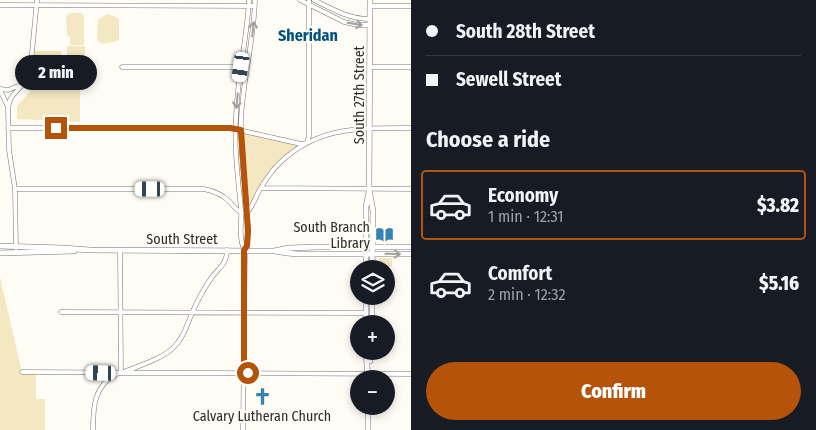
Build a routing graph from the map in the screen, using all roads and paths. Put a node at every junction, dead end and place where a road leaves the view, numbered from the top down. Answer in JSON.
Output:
{"nodes":[{"id":1,"x":249,"y":0,"type":"edge"},
{"id":2,"x":254,"y":0,"type":"edge"},
{"id":3,"x":300,"y":0,"type":"edge"},
{"id":4,"x":314,"y":0,"type":"edge"},
{"id":5,"x":37,"y":2,"type":"edge"},
{"id":6,"x":308,"y":2,"type":"edge"},
{"id":7,"x":94,"y":3,"type":"edge"},
{"id":8,"x":370,"y":3,"type":"edge"},
{"id":9,"x":0,"y":5,"type":"edge"},
{"id":10,"x":248,"y":6,"type":"junction"},
{"id":11,"x":254,"y":6,"type":"junction"},
{"id":12,"x":411,"y":6,"type":"edge"},
{"id":13,"x":370,"y":18,"type":"junction"},
{"id":14,"x":370,"y":25,"type":"junction"},
{"id":15,"x":122,"y":67,"type":"dead end"},
{"id":16,"x":241,"y":67,"type":"junction"},
{"id":17,"x":248,"y":67,"type":"junction"},
{"id":18,"x":370,"y":67,"type":"junction"},
{"id":19,"x":411,"y":67,"type":"edge"},
{"id":20,"x":22,"y":84,"type":"junction"},
{"id":21,"x":0,"y":90,"type":"edge"},
{"id":22,"x":8,"y":108,"type":"junction"},
{"id":23,"x":8,"y":128,"type":"junction"},
{"id":24,"x":235,"y":128,"type":"junction"},
{"id":25,"x":369,"y":128,"type":"junction"},
{"id":26,"x":411,"y":128,"type":"edge"},
{"id":27,"x":241,"y":130,"type":"junction"},
{"id":28,"x":307,"y":143,"type":"junction"},
{"id":29,"x":260,"y":188,"type":"junction"},
{"id":30,"x":15,"y":189,"type":"junction"},
{"id":31,"x":369,"y":189,"type":"junction"},
{"id":32,"x":411,"y":189,"type":"edge"},
{"id":33,"x":241,"y":213,"type":"junction"},
{"id":34,"x":247,"y":213,"type":"junction"},
{"id":35,"x":0,"y":246,"type":"edge"},
{"id":36,"x":16,"y":246,"type":"junction"},
{"id":37,"x":366,"y":247,"type":"junction"},
{"id":38,"x":372,"y":247,"type":"junction"},
{"id":39,"x":411,"y":248,"type":"edge"},
{"id":40,"x":90,"y":250,"type":"junction"},
{"id":41,"x":120,"y":250,"type":"junction"},
{"id":42,"x":227,"y":250,"type":"junction"},
{"id":43,"x":244,"y":250,"type":"junction"},
{"id":44,"x":274,"y":251,"type":"junction"},
{"id":45,"x":0,"y":253,"type":"edge"},
{"id":46,"x":16,"y":253,"type":"junction"},
{"id":47,"x":366,"y":254,"type":"junction"},
{"id":48,"x":372,"y":254,"type":"junction"},
{"id":49,"x":411,"y":254,"type":"edge"},
{"id":50,"x":366,"y":260,"type":"edge"},
{"id":51,"x":372,"y":260,"type":"edge"},
{"id":52,"x":366,"y":305,"type":"edge"},
{"id":53,"x":60,"y":312,"type":"dead end"},
{"id":54,"x":120,"y":312,"type":"junction"},
{"id":55,"x":192,"y":312,"type":"junction"},
{"id":56,"x":244,"y":312,"type":"junction"},
{"id":57,"x":366,"y":313,"type":"joint"},
{"id":58,"x":22,"y":372,"type":"dead end"},
{"id":59,"x":121,"y":373,"type":"junction"},
{"id":60,"x":244,"y":373,"type":"junction"},
{"id":61,"x":411,"y":374,"type":"edge"},
{"id":62,"x":395,"y":375,"type":"edge"},
{"id":63,"x":350,"y":376,"type":"edge"},
{"id":64,"x":368,"y":415,"type":"edge"},
{"id":65,"x":93,"y":430,"type":"edge"},
{"id":66,"x":243,"y":430,"type":"edge"},
{"id":67,"x":368,"y":430,"type":"edge"}],
"edges":[{"from":1,"to":10,"type":"street"},
{"from":2,"to":11,"type":"street"},
{"from":3,"to":6,"type":"street"},
{"from":4,"to":13,"type":"street"},
{"from":5,"to":7,"type":"street"},
{"from":5,"to":9,"type":"street"},
{"from":5,"to":20,"type":"street"},
{"from":6,"to":14,"type":"street","one_way":true},
{"from":6,"to":28,"type":"street"},
{"from":7,"to":10,"type":"street"},
{"from":8,"to":12,"type":"street"},
{"from":8,"to":13,"type":"main road","name":"South 27th Street"},
{"from":10,"to":11,"type":"street"},
{"from":10,"to":16,"type":"street"},
{"from":17,"to":11,"type":"street","one_way":true},
{"from":13,"to":14,"type":"main road","name":"South 27th Street"},
{"from":14,"to":18,"type":"main road","name":"South 27th Street"},
{"from":15,"to":16,"type":"street"},
{"from":16,"to":17,"type":"street"},
{"from":16,"to":24,"type":"street","one_way":true},
{"from":17,"to":27,"type":"street"},
{"from":18,"to":19,"type":"street"},
{"from":18,"to":25,"type":"main road","name":"South 27th Street"},
{"from":20,"to":21,"type":"street"},
{"from":20,"to":22,"type":"street"},
{"from":21,"to":22,"type":"street"},
{"from":22,"to":23,"type":"street"},
{"from":23,"to":24,"type":"street"},
{"from":23,"to":30,"type":"street"},
{"from":24,"to":27,"type":"street"},
{"from":24,"to":33,"type":"street"},
{"from":25,"to":26,"type":"street"},
{"from":25,"to":28,"type":"street"},
{"from":25,"to":31,"type":"main road","name":"South 27th Street"},
{"from":27,"to":28,"type":"street"},
{"from":27,"to":34,"type":"street"},
{"from":28,"to":29,"type":"street"},
{"from":29,"to":31,"type":"street"},
{"from":29,"to":34,"type":"street"},
{"from":30,"to":33,"type":"street"},
{"from":30,"to":36,"type":"street"},
{"from":31,"to":32,"type":"street"},
{"from":31,"to":37,"type":"main road","name":"South 27th Street"},
{"from":31,"to":38,"type":"main road","name":"South 27th Street"},
{"from":33,"to":34,"type":"street"},
{"from":33,"to":43,"type":"street"},
{"from":34,"to":43,"type":"street"},
{"from":35,"to":36,"type":"main road","name":"South Street"},
{"from":36,"to":40,"type":"main road","name":"South Street"},
{"from":36,"to":46,"type":"street"},
{"from":37,"to":38,"type":"main road","name":"South Street"},
{"from":37,"to":44,"type":"main road","name":"South Street"},
{"from":37,"to":47,"type":"main road","name":"South 27th Street"},
{"from":38,"to":39,"type":"main road","name":"South Street"},
{"from":38,"to":48,"type":"main road","name":"South 27th Street"},
{"from":40,"to":41,"type":"main road","name":"South Street"},
{"from":40,"to":46,"type":"main road","name":"South Street"},
{"from":41,"to":42,"type":"main road","name":"South Street"},
{"from":41,"to":54,"type":"street"},
{"from":42,"to":43,"type":"main road","name":"South Street"},
{"from":42,"to":55,"type":"street"},
{"from":43,"to":44,"type":"main road","name":"South Street"},
{"from":43,"to":56,"type":"street"},
{"from":44,"to":47,"type":"main road","name":"South Street"},
{"from":45,"to":46,"type":"main road","name":"South Street"},
{"from":47,"to":48,"type":"main road","name":"South Street"},
{"from":47,"to":50,"type":"main road","name":"South 27th Street"},
{"from":48,"to":49,"type":"main road","name":"South Street","one_way":true},
{"from":48,"to":51,"type":"main road","name":"South 27th Street"},
{"from":52,"to":57,"type":"main road"},
{"from":53,"to":54,"type":"street"},
{"from":54,"to":55,"type":"street"},
{"from":54,"to":59,"type":"street"},
{"from":55,"to":56,"type":"street"},
{"from":55,"to":59,"type":"street"},
{"from":56,"to":57,"type":"street"},
{"from":56,"to":60,"type":"street"},
{"from":58,"to":59,"type":"street"},
{"from":59,"to":60,"type":"street"},
{"from":59,"to":65,"type":"street"},
{"from":60,"to":63,"type":"street"},
{"from":60,"to":66,"type":"street"},
{"from":61,"to":62,"type":"street"},
{"from":64,"to":67,"type":"main road"}]}
